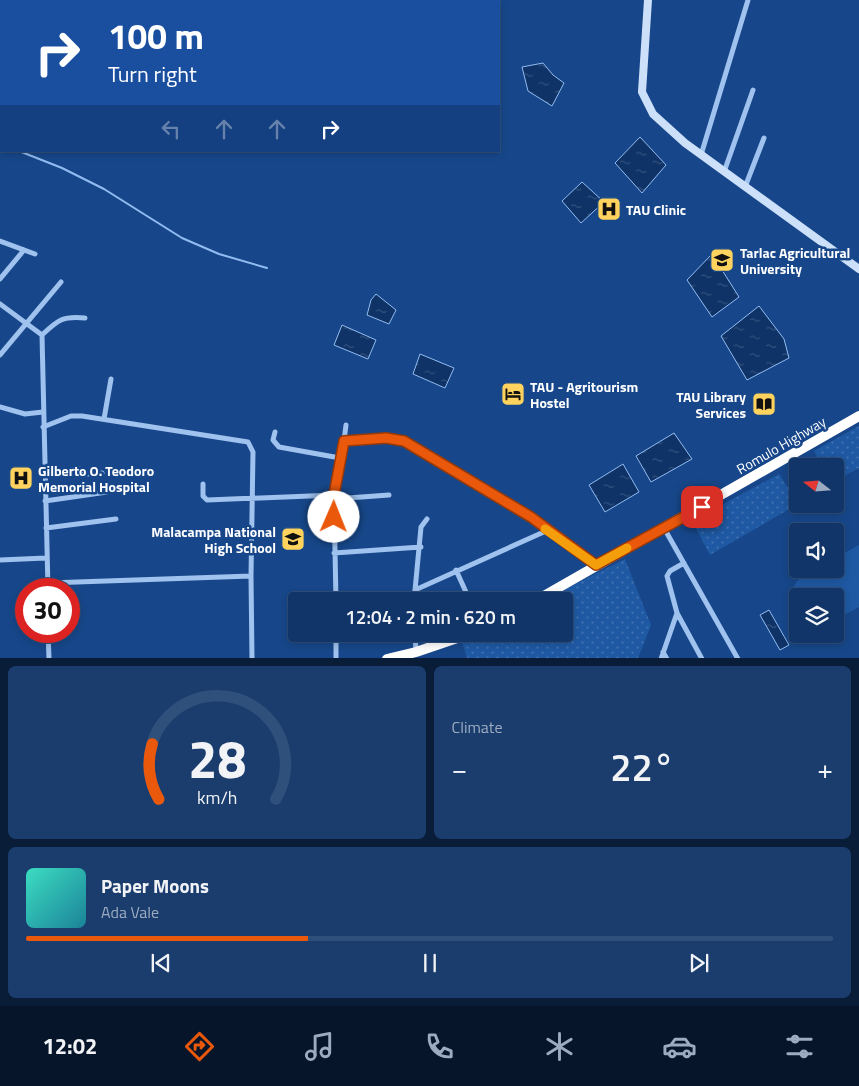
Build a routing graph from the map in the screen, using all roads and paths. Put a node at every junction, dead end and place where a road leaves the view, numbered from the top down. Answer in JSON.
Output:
{"nodes":[{"id":1,"x":648,"y":0,"type":"edge"},
{"id":2,"x":748,"y":0,"type":"edge"},
{"id":3,"x":753,"y":90,"type":"dead end"},
{"id":4,"x":764,"y":138,"type":"dead end"},
{"id":5,"x":701,"y":155,"type":"junction"},
{"id":6,"x":724,"y":172,"type":"junction"},
{"id":7,"x":745,"y":187,"type":"junction"},
{"id":8,"x":0,"y":241,"type":"edge"},
{"id":9,"x":24,"y":250,"type":"junction"},
{"id":10,"x":35,"y":254,"type":"dead end"},
{"id":11,"x":859,"y":269,"type":"edge"},
{"id":12,"x":0,"y":279,"type":"edge"},
{"id":13,"x":61,"y":282,"type":"dead end"},
{"id":14,"x":0,"y":304,"type":"edge"},
{"id":15,"x":85,"y":318,"type":"dead end"},
{"id":16,"x":26,"y":324,"type":"junction"},
{"id":17,"x":42,"y":335,"type":"junction"},
{"id":18,"x":2,"y":347,"type":"edge"},
{"id":19,"x":0,"y":355,"type":"edge"},
{"id":20,"x":111,"y":379,"type":"dead end"},
{"id":21,"x":0,"y":407,"type":"edge"},
{"id":22,"x":43,"y":412,"type":"junction"},
{"id":23,"x":859,"y":416,"type":"edge"},
{"id":24,"x":104,"y":419,"type":"junction"},
{"id":25,"x":346,"y":425,"type":"dead end"},
{"id":26,"x":43,"y":426,"type":"junction"},
{"id":27,"x":275,"y":432,"type":"dead end"},
{"id":28,"x":344,"y":441,"type":"junction"},
{"id":29,"x":340,"y":458,"type":"junction"},
{"id":30,"x":44,"y":473,"type":"junction"},
{"id":31,"x":102,"y":473,"type":"dead end"},
{"id":32,"x":203,"y":484,"type":"dead end"},
{"id":33,"x":107,"y":492,"type":"dead end"},
{"id":34,"x":389,"y":494,"type":"dead end"},
{"id":35,"x":334,"y":497,"type":"junction"},
{"id":36,"x":45,"y":500,"type":"junction"},
{"id":37,"x":251,"y":500,"type":"junction"},
{"id":38,"x":116,"y":519,"type":"dead end"},
{"id":39,"x":427,"y":519,"type":"dead end"},
{"id":40,"x":46,"y":528,"type":"junction"},
{"id":41,"x":664,"y":528,"type":"junction"},
{"id":42,"x":546,"y":531,"type":"junction"},
{"id":43,"x":421,"y":546,"type":"junction"},
{"id":44,"x":334,"y":552,"type":"junction"},
{"id":45,"x":46,"y":558,"type":"junction"},
{"id":46,"x":0,"y":560,"type":"edge"},
{"id":47,"x":684,"y":563,"type":"junction"},
{"id":48,"x":596,"y":565,"type":"junction"},
{"id":49,"x":456,"y":570,"type":"junction"},
{"id":50,"x":251,"y":576,"type":"junction"},
{"id":51,"x":47,"y":578,"type":"edge"},
{"id":52,"x":80,"y":584,"type":"edge"},
{"id":53,"x":415,"y":590,"type":"joint"},
{"id":54,"x":336,"y":592,"type":"edge"},
{"id":55,"x":466,"y":592,"type":"edge"},
{"id":56,"x":550,"y":592,"type":"edge"},
{"id":57,"x":676,"y":613,"type":"junction"},
{"id":58,"x":336,"y":642,"type":"edge"},
{"id":59,"x":415,"y":642,"type":"edge"},
{"id":60,"x":445,"y":642,"type":"edge"},
{"id":61,"x":48,"y":643,"type":"edge"},
{"id":62,"x":416,"y":652,"type":"junction"},
{"id":63,"x":663,"y":652,"type":"junction"},
{"id":64,"x":49,"y":658,"type":"edge"},
{"id":65,"x":252,"y":658,"type":"edge"},
{"id":66,"x":336,"y":658,"type":"edge"},
{"id":67,"x":387,"y":658,"type":"edge"},
{"id":68,"x":661,"y":658,"type":"edge"},
{"id":69,"x":667,"y":658,"type":"edge"},
{"id":70,"x":702,"y":658,"type":"edge"},
{"id":71,"x":738,"y":658,"type":"edge"}],
"edges":[{"from":1,"to":5,"type":"street"},
{"from":2,"to":5,"type":"street"},
{"from":3,"to":6,"type":"street"},
{"from":4,"to":7,"type":"street"},
{"from":5,"to":6,"type":"street"},
{"from":6,"to":7,"type":"street"},
{"from":7,"to":11,"type":"street"},
{"from":8,"to":9,"type":"street"},
{"from":9,"to":10,"type":"street"},
{"from":9,"to":12,"type":"street"},
{"from":13,"to":16,"type":"street"},
{"from":14,"to":16,"type":"street"},
{"from":15,"to":17,"type":"street"},
{"from":16,"to":17,"type":"street"},
{"from":16,"to":18,"type":"street"},
{"from":17,"to":22,"type":"street"},
{"from":18,"to":19,"type":"street"},
{"from":20,"to":24,"type":"street"},
{"from":21,"to":22,"type":"street"},
{"from":22,"to":26,"type":"street"},
{"from":23,"to":41,"type":"highway","name":"Romulo Highway"},
{"from":24,"to":26,"type":"street"},
{"from":24,"to":37,"type":"street"},
{"from":25,"to":28,"type":"street"},
{"from":26,"to":30,"type":"street"},
{"from":27,"to":29,"type":"street"},
{"from":28,"to":29,"type":"street"},
{"from":28,"to":42,"type":"street"},
{"from":29,"to":35,"type":"street"},
{"from":30,"to":31,"type":"street"},
{"from":30,"to":36,"type":"street"},
{"from":32,"to":37,"type":"street"},
{"from":33,"to":36,"type":"street"},
{"from":34,"to":35,"type":"street"},
{"from":35,"to":37,"type":"street"},
{"from":35,"to":44,"type":"street"},
{"from":36,"to":40,"type":"street"},
{"from":37,"to":50,"type":"street"},
{"from":38,"to":40,"type":"street"},
{"from":39,"to":43,"type":"street"},
{"from":40,"to":45,"type":"street"},
{"from":41,"to":47,"type":"street"},
{"from":41,"to":48,"type":"highway","name":"Romulo Highway"},
{"from":42,"to":48,"type":"street"},
{"from":42,"to":49,"type":"street"},
{"from":43,"to":44,"type":"street"},
{"from":43,"to":53,"type":"street"},
{"from":44,"to":54,"type":"street"},
{"from":45,"to":46,"type":"street"},
{"from":45,"to":51,"type":"street"},
{"from":47,"to":57,"type":"street"},
{"from":47,"to":71,"type":"street"},
{"from":48,"to":56,"type":"highway","name":"Romulo Highway"},
{"from":49,"to":53,"type":"street"},
{"from":49,"to":55,"type":"street"},
{"from":50,"to":52,"type":"street"},
{"from":50,"to":65,"type":"street"},
{"from":57,"to":63,"type":"street"},
{"from":57,"to":70,"type":"street"},
{"from":58,"to":66,"type":"street"},
{"from":59,"to":62,"type":"street"},
{"from":60,"to":62,"type":"highway"},
{"from":61,"to":64,"type":"street"},
{"from":62,"to":67,"type":"highway"},
{"from":63,"to":68,"type":"street"},
{"from":63,"to":69,"type":"street"}]}
